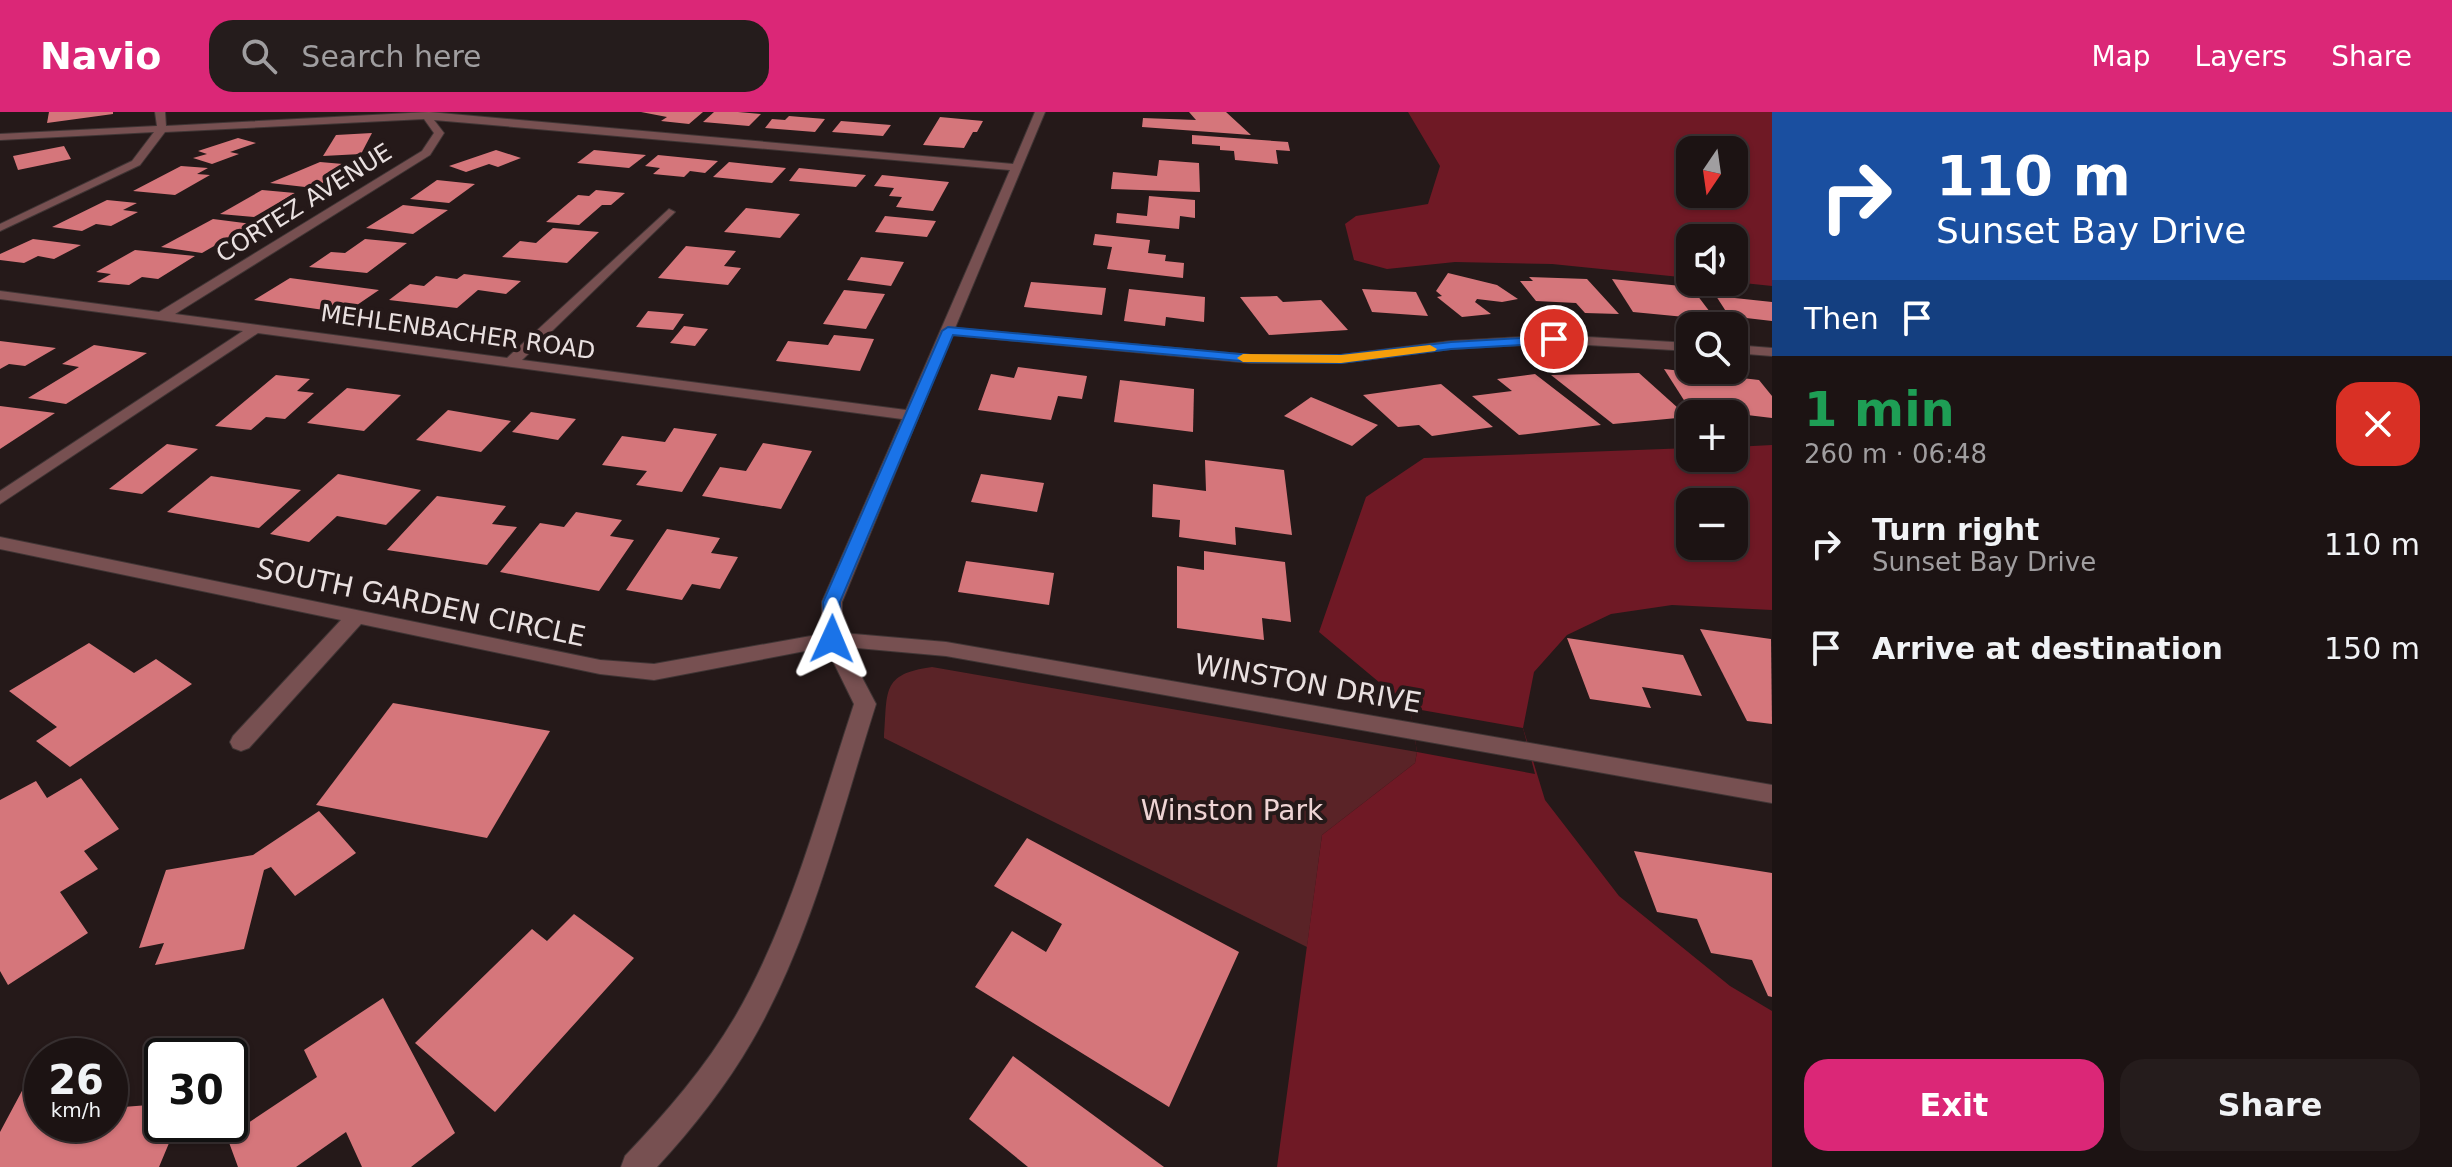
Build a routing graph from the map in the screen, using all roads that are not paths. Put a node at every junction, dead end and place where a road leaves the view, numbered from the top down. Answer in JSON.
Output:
{"nodes":[{"id":1,"x":160,"y":112,"type":"edge"},
{"id":2,"x":1040,"y":112,"type":"edge"},
{"id":3,"x":425,"y":114,"type":"edge"},
{"id":4,"x":162,"y":129,"type":"junction"},
{"id":5,"x":0,"y":137,"type":"edge"},
{"id":6,"x":1017,"y":167,"type":"junction"},
{"id":7,"x":669,"y":212,"type":"dead end"},
{"id":8,"x":0,"y":228,"type":"edge"},
{"id":9,"x":0,"y":295,"type":"edge"},
{"id":10,"x":162,"y":316,"type":"junction"},
{"id":11,"x":257,"y":328,"type":"junction"},
{"id":12,"x":948,"y":331,"type":"junction"},
{"id":13,"x":1676,"y":346,"type":"edge"},
{"id":14,"x":1748,"y":350,"type":"edge"},
{"id":15,"x":1772,"y":352,"type":"edge"},
{"id":16,"x":511,"y":362,"type":"junction"},
{"id":17,"x":910,"y":415,"type":"junction"},
{"id":18,"x":0,"y":499,"type":"edge"},
{"id":19,"x":0,"y":543,"type":"edge"},
{"id":20,"x":355,"y":618,"type":"junction"},
{"id":21,"x":832,"y":639,"type":"junction"},
{"id":22,"x":241,"y":742,"type":"dead end"},
{"id":23,"x":1772,"y":794,"type":"edge"},
{"id":24,"x":636,"y":1167,"type":"edge"}],
"edges":[{"from":1,"to":4,"type":"street"},
{"from":2,"to":6,"type":"street"},
{"from":3,"to":4,"type":"street"},
{"from":3,"to":6,"type":"street"},
{"from":3,"to":10,"type":"street","name":"CORTEZ AVENUE"},
{"from":4,"to":5,"type":"street"},
{"from":4,"to":8,"type":"street"},
{"from":6,"to":12,"type":"street"},
{"from":7,"to":16,"type":"street"},
{"from":9,"to":10,"type":"street","name":"MEHLENBACHER ROAD"},
{"from":10,"to":11,"type":"street","name":"MEHLENBACHER ROAD"},
{"from":11,"to":16,"type":"street","name":"MEHLENBACHER ROAD"},
{"from":11,"to":18,"type":"street"},
{"from":12,"to":13,"type":"street"},
{"from":12,"to":17,"type":"street"},
{"from":14,"to":15,"type":"street"},
{"from":16,"to":17,"type":"street","name":"MEHLENBACHER ROAD"},
{"from":17,"to":21,"type":"street"},
{"from":19,"to":20,"type":"street","name":"SOUTH GARDEN CIRCLE"},
{"from":20,"to":21,"type":"street","name":"SOUTH GARDEN CIRCLE"},
{"from":20,"to":22,"type":"street"},
{"from":21,"to":23,"type":"street","name":"WINSTON DRIVE"},
{"from":21,"to":24,"type":"street"}]}
